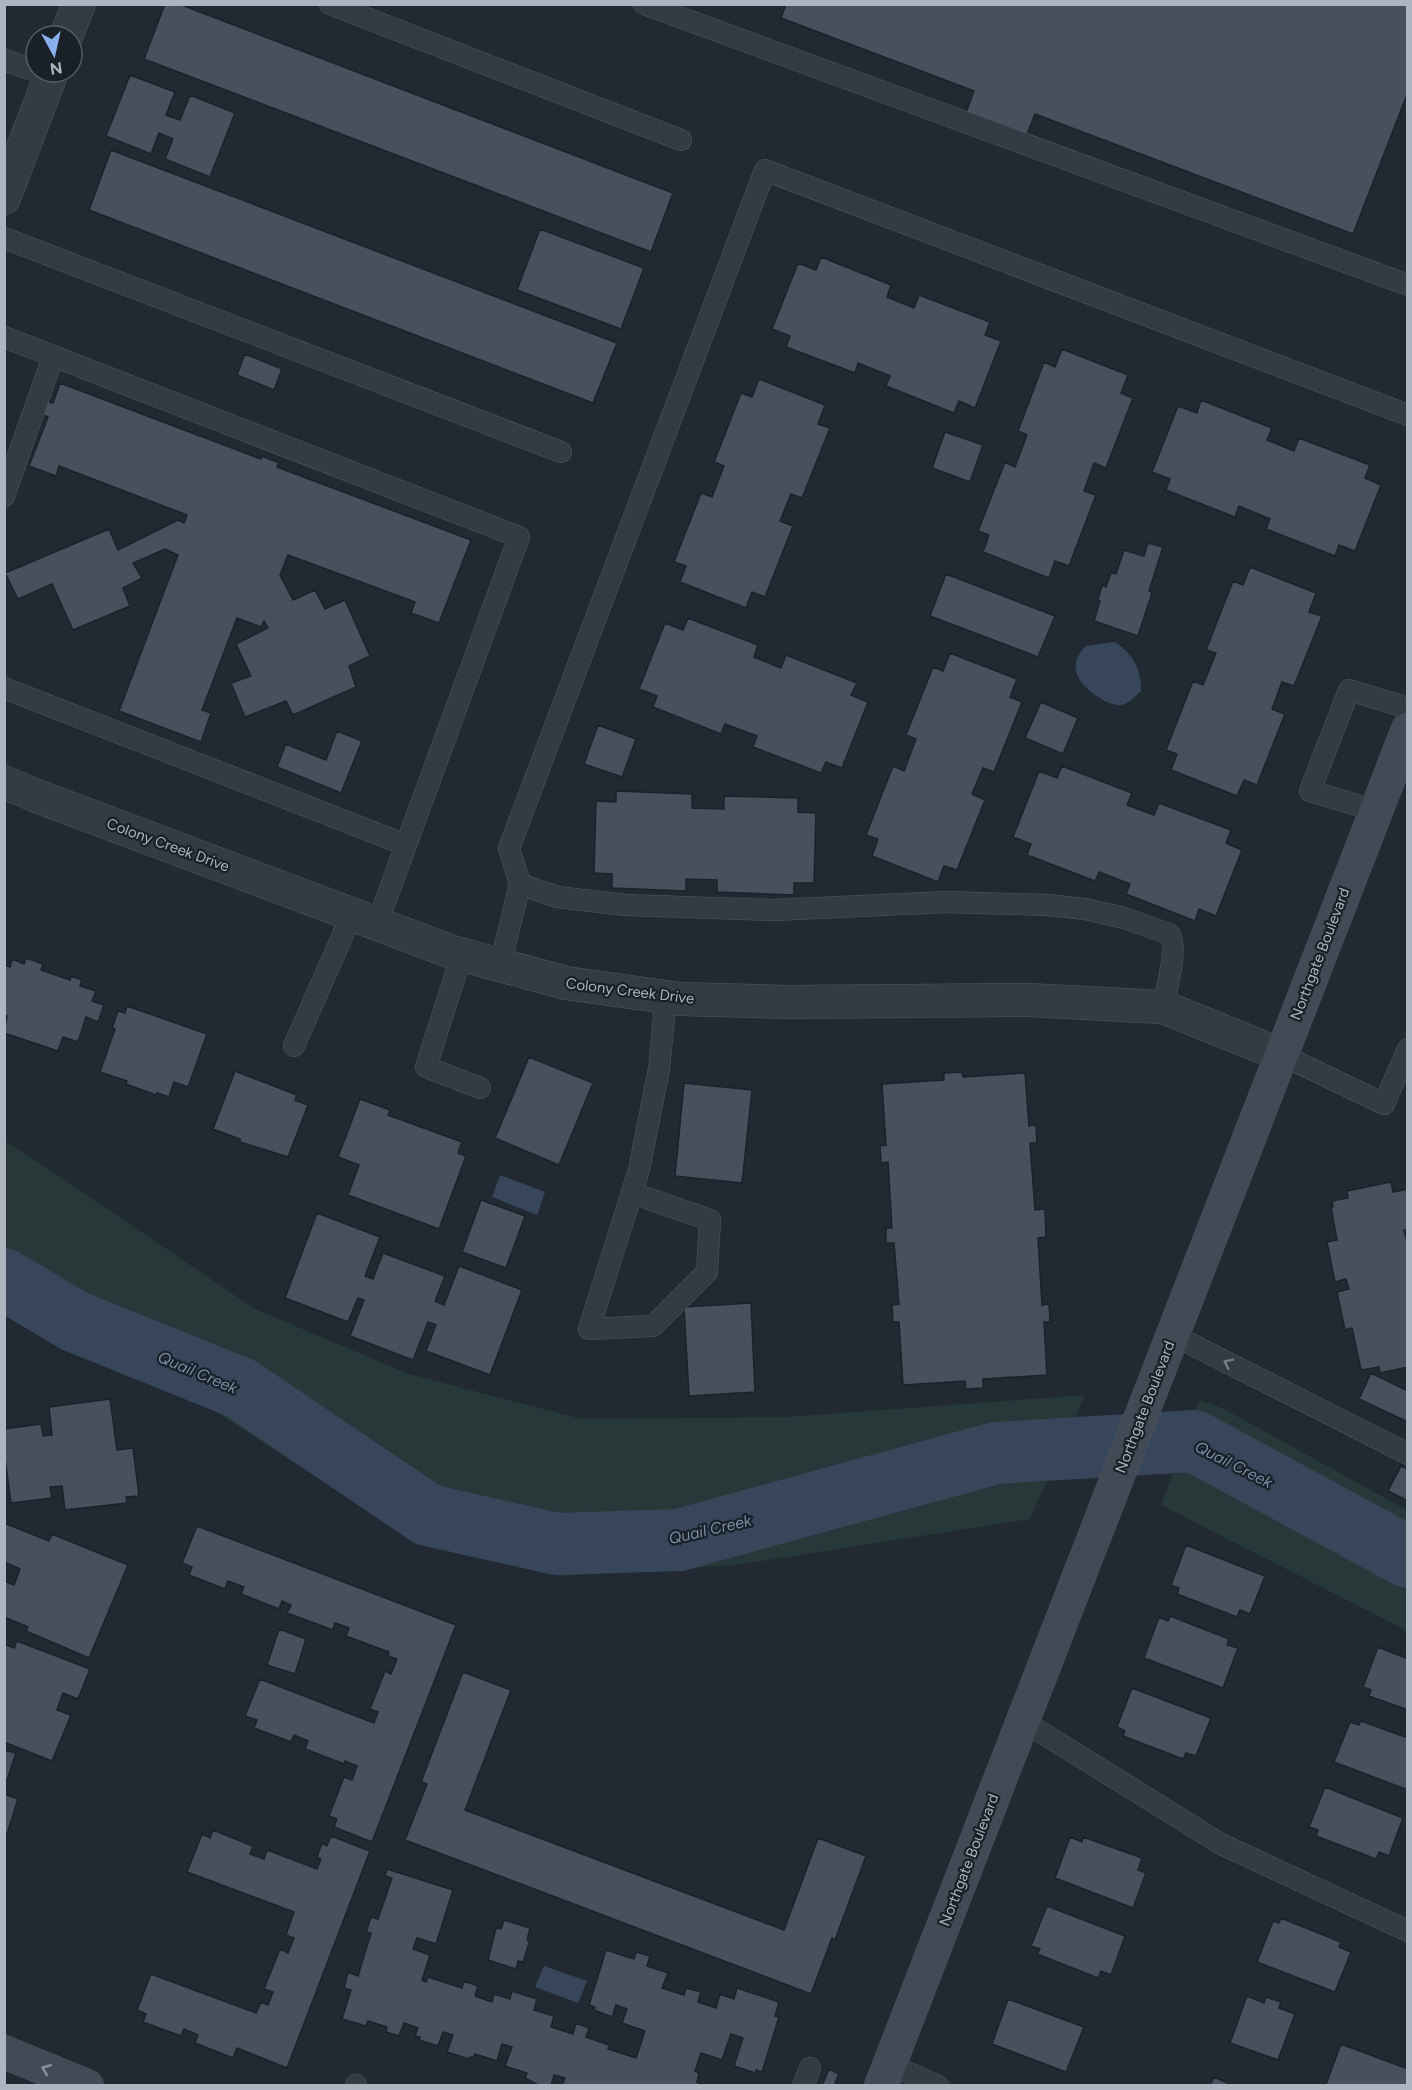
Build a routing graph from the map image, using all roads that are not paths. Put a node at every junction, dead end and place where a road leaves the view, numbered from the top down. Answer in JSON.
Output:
{"nodes":[{"id":1,"x":79,"y":4,"type":"edge"},
{"id":2,"x":330,"y":4,"type":"edge"},
{"id":3,"x":644,"y":4,"type":"edge"},
{"id":4,"x":71,"y":24,"type":"edge"},
{"id":5,"x":4,"y":60,"type":"edge"},
{"id":6,"x":24,"y":66,"type":"edge"},
{"id":7,"x":40,"y":84,"type":"edge"},
{"id":8,"x":681,"y":140,"type":"dead end"},
{"id":9,"x":11,"y":159,"type":"edge"},
{"id":10,"x":4,"y":198,"type":"edge"},
{"id":11,"x":4,"y":238,"type":"edge"},
{"id":12,"x":1407,"y":285,"type":"edge"},
{"id":13,"x":4,"y":337,"type":"edge"},
{"id":14,"x":53,"y":357,"type":"junction"},
{"id":15,"x":1407,"y":415,"type":"edge"},
{"id":16,"x":561,"y":452,"type":"dead end"},
{"id":17,"x":4,"y":496,"type":"edge"},
{"id":18,"x":4,"y":688,"type":"edge"},
{"id":19,"x":1407,"y":708,"type":"edge"},
{"id":20,"x":1407,"y":729,"type":"edge"},
{"id":21,"x":4,"y":782,"type":"edge"},
{"id":22,"x":1376,"y":811,"type":"junction"},
{"id":23,"x":406,"y":844,"type":"junction"},
{"id":24,"x":520,"y":884,"type":"junction"},
{"id":25,"x":364,"y":919,"type":"junction"},
{"id":26,"x":462,"y":954,"type":"junction"},
{"id":27,"x":500,"y":966,"type":"junction"},
{"id":28,"x":666,"y":997,"type":"junction"},
{"id":29,"x":1163,"y":1007,"type":"junction"},
{"id":30,"x":294,"y":1046,"type":"dead end"},
{"id":31,"x":1407,"y":1049,"type":"edge"},
{"id":32,"x":1282,"y":1054,"type":"junction"},
{"id":33,"x":480,"y":1088,"type":"dead end"},
{"id":34,"x":632,"y":1193,"type":"junction"},
{"id":35,"x":1173,"y":1335,"type":"junction"},
{"id":36,"x":1407,"y":1454,"type":"edge"},
{"id":37,"x":1023,"y":1721,"type":"junction"},
{"id":38,"x":1407,"y":1931,"type":"edge"},
{"id":39,"x":5,"y":2053,"type":"edge"},
{"id":40,"x":885,"y":2075,"type":"edge"},
{"id":41,"x":87,"y":2085,"type":"edge"},
{"id":42,"x":938,"y":2085,"type":"edge"}],
"edges":[{"from":1,"to":4,"type":"street"},
{"from":2,"to":8,"type":"lane"},
{"from":3,"to":12,"type":"lane"},
{"from":5,"to":6,"type":"lane"},
{"from":7,"to":9,"type":"street"},
{"from":9,"to":10,"type":"street"},
{"from":11,"to":16,"type":"lane"},
{"from":13,"to":14,"type":"lane"},
{"from":14,"to":17,"type":"lane"},
{"from":14,"to":23,"type":"lane"},
{"from":15,"to":24,"type":"lane"},
{"from":18,"to":23,"type":"lane"},
{"from":19,"to":22,"type":"lane"},
{"from":20,"to":22,"type":"street","name":"Northgate Boulevard"},
{"from":21,"to":25,"type":"street","name":"Colony Creek Drive"},
{"from":22,"to":32,"type":"street","name":"Northgate Boulevard"},
{"from":23,"to":25,"type":"lane"},
{"from":24,"to":27,"type":"lane"},
{"from":24,"to":29,"type":"lane"},
{"from":25,"to":26,"type":"street","name":"Colony Creek Drive"},
{"from":25,"to":30,"type":"lane"},
{"from":26,"to":27,"type":"street","name":"Colony Creek Drive"},
{"from":26,"to":33,"type":"lane"},
{"from":27,"to":28,"type":"street","name":"Colony Creek Drive"},
{"from":28,"to":29,"type":"street","name":"Colony Creek Drive"},
{"from":28,"to":34,"type":"lane"},
{"from":29,"to":32,"type":"street","name":"Colony Creek Drive"},
{"from":31,"to":32,"type":"lane"},
{"from":32,"to":35,"type":"street","name":"Northgate Boulevard"},
{"from":34,"to":34,"type":"lane"},
{"from":36,"to":35,"type":"lane","one_way":true},
{"from":35,"to":37,"type":"street","name":"Northgate Boulevard"},
{"from":37,"to":38,"type":"lane"},
{"from":37,"to":40,"type":"street","name":"Northgate Boulevard"},
{"from":41,"to":39,"type":"street","one_way":true},
{"from":40,"to":42,"type":"lane"}]}
